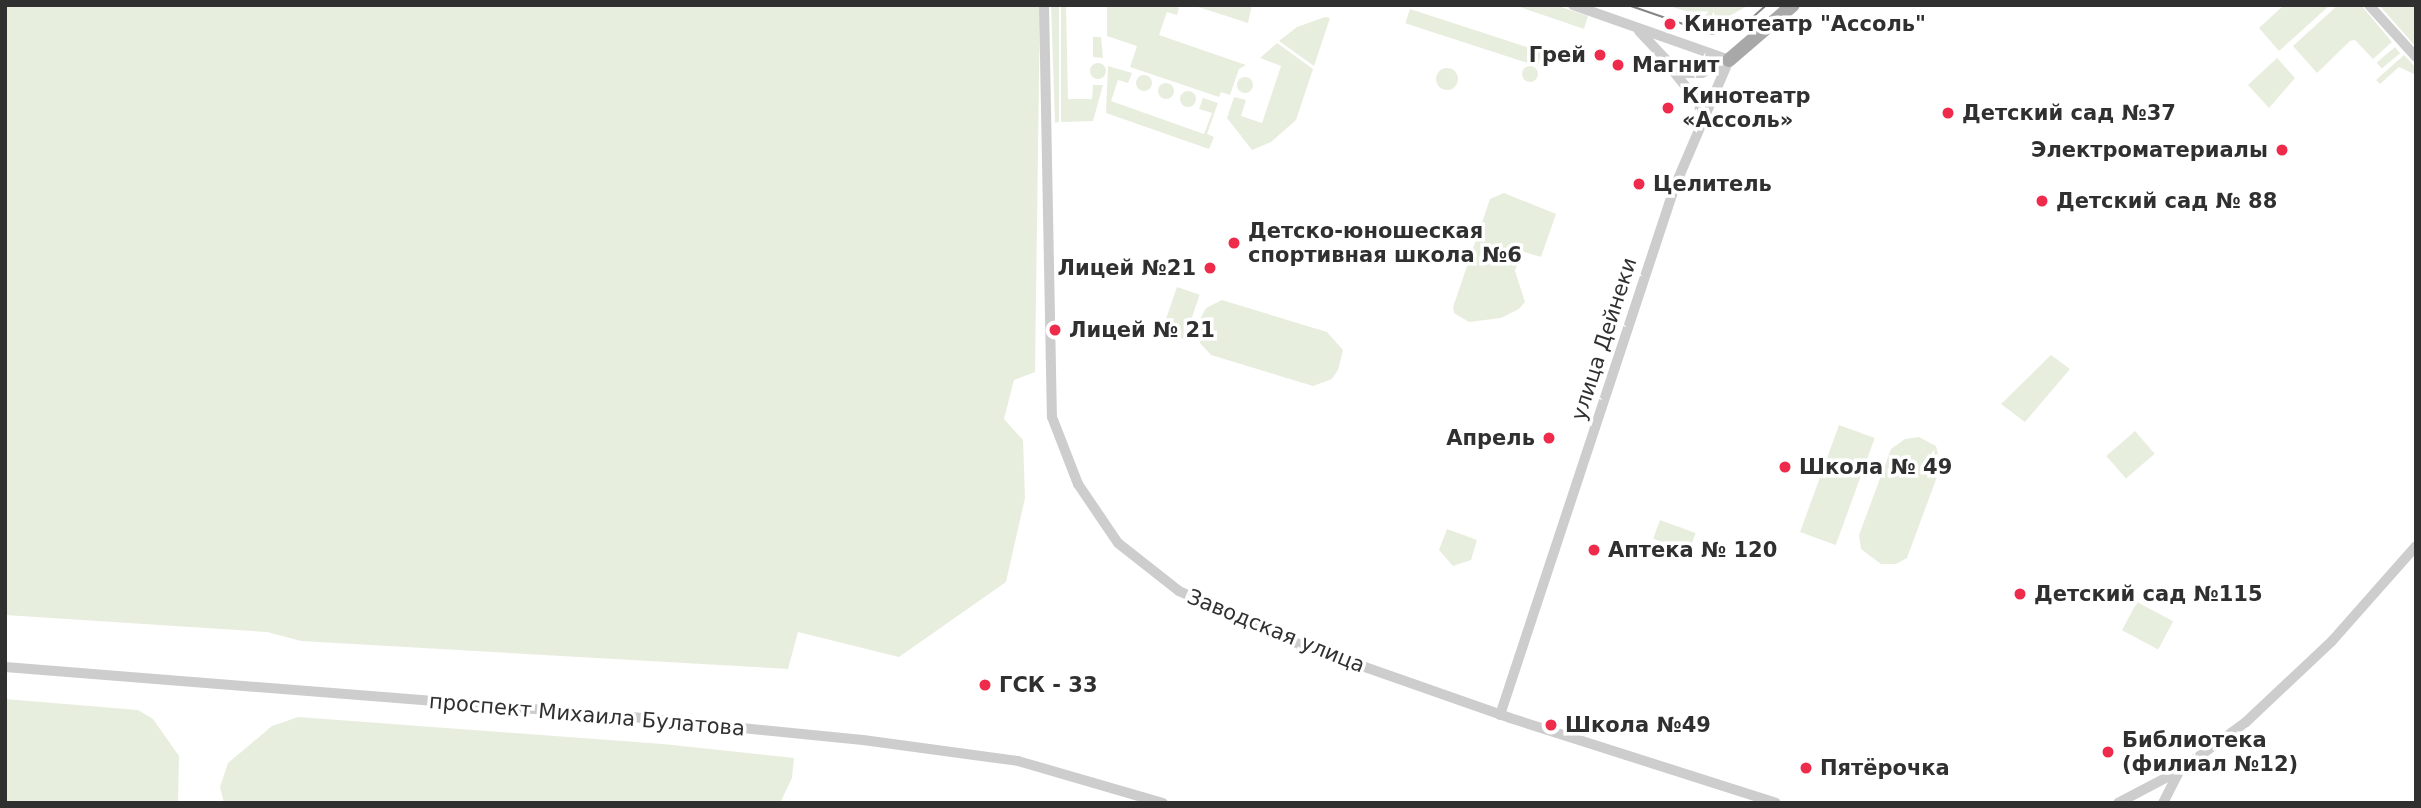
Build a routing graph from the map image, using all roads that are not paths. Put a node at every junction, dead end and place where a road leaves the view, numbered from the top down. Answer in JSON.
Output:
{"nodes":[{"id":1,"x":1044,"y":5,"type":"edge"},
{"id":2,"x":1573,"y":5,"type":"edge"},
{"id":3,"x":1793,"y":5,"type":"edge"},
{"id":4,"x":2369,"y":5,"type":"edge"},
{"id":5,"x":1637,"y":29,"type":"junction"},
{"id":6,"x":1662,"y":56,"type":"junction"},
{"id":7,"x":2416,"y":57,"type":"edge"},
{"id":8,"x":1728,"y":60,"type":"junction"},
{"id":9,"x":1703,"y":115,"type":"junction"},
{"id":10,"x":2416,"y":546,"type":"edge"},
{"id":11,"x":5,"y":667,"type":"edge"},
{"id":12,"x":1500,"y":715,"type":"junction"},
{"id":13,"x":2179,"y":771,"type":"junction"},
{"id":14,"x":2123,"y":801,"type":"edge"},
{"id":15,"x":1163,"y":803,"type":"edge"},
{"id":16,"x":1776,"y":803,"type":"edge"},
{"id":17,"x":2146,"y":803,"type":"edge"},
{"id":18,"x":2163,"y":803,"type":"edge"}],
"edges":[{"from":1,"to":12,"type":"street","name":"Заводская улица"},
{"from":2,"to":5,"type":"street"},
{"from":3,"to":8,"type":"main road","name":"улица Дейнеки"},
{"from":4,"to":7,"type":"street"},
{"from":5,"to":6,"type":"street"},
{"from":5,"to":8,"type":"street"},
{"from":6,"to":8,"type":"street"},
{"from":6,"to":9,"type":"street"},
{"from":8,"to":9,"type":"street","name":"улица Дейнеки"},
{"from":9,"to":12,"type":"street","name":"улица Дейнеки"},
{"from":10,"to":13,"type":"street"},
{"from":11,"to":15,"type":"street","name":"проспект Михаила Булатова"},
{"from":12,"to":16,"type":"street","name":"Заводская улица"},
{"from":13,"to":14,"type":"street"},
{"from":13,"to":18,"type":"street"},
{"from":14,"to":17,"type":"street"}]}
